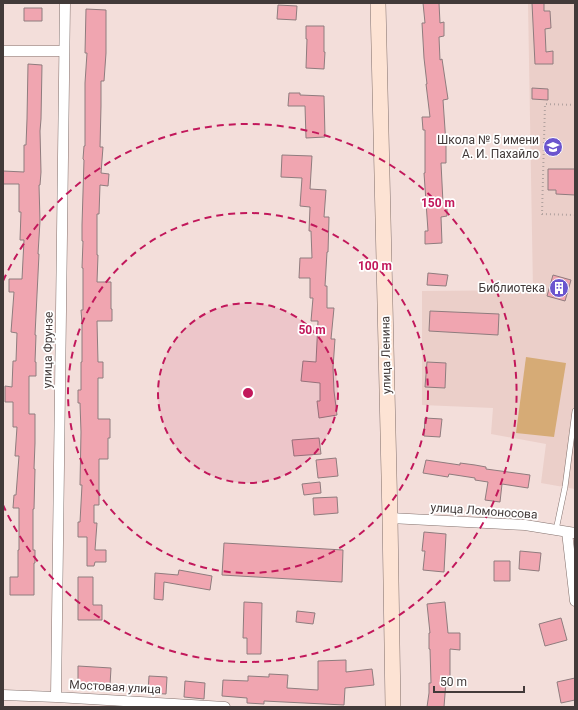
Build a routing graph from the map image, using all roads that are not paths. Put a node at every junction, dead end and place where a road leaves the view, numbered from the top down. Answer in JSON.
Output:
{"nodes":[{"id":1,"x":65,"y":3,"type":"edge"},
{"id":2,"x":378,"y":3,"type":"edge"},
{"id":3,"x":3,"y":51,"type":"edge"},
{"id":4,"x":64,"y":51,"type":"junction"},
{"id":5,"x":575,"y":411,"type":"edge"},
{"id":6,"x":390,"y":518,"type":"junction"},
{"id":7,"x":556,"y":530,"type":"junction"},
{"id":8,"x":572,"y":533,"type":"edge"},
{"id":9,"x":575,"y":601,"type":"edge"},
{"id":10,"x":3,"y":695,"type":"edge"},
{"id":11,"x":56,"y":697,"type":"junction"},
{"id":12,"x":225,"y":707,"type":"edge"},
{"id":13,"x":393,"y":707,"type":"edge"}],
"edges":[{"from":1,"to":4,"type":"street","name":"улица Фрунзе"},
{"from":2,"to":6,"type":"street","name":"улица Ленина"},
{"from":3,"to":4,"type":"street"},
{"from":4,"to":11,"type":"street","name":"улица Фрунзе"},
{"from":5,"to":7,"type":"lane"},
{"from":6,"to":7,"type":"street","name":"улица Ломоносова"},
{"from":6,"to":13,"type":"street","name":"улица Ленина"},
{"from":7,"to":8,"type":"street","name":"улица Ломоносова"},
{"from":8,"to":9,"type":"street"},
{"from":10,"to":11,"type":"street","name":"Мостовая улица"},
{"from":11,"to":12,"type":"street","name":"Мостовая улица"}]}
